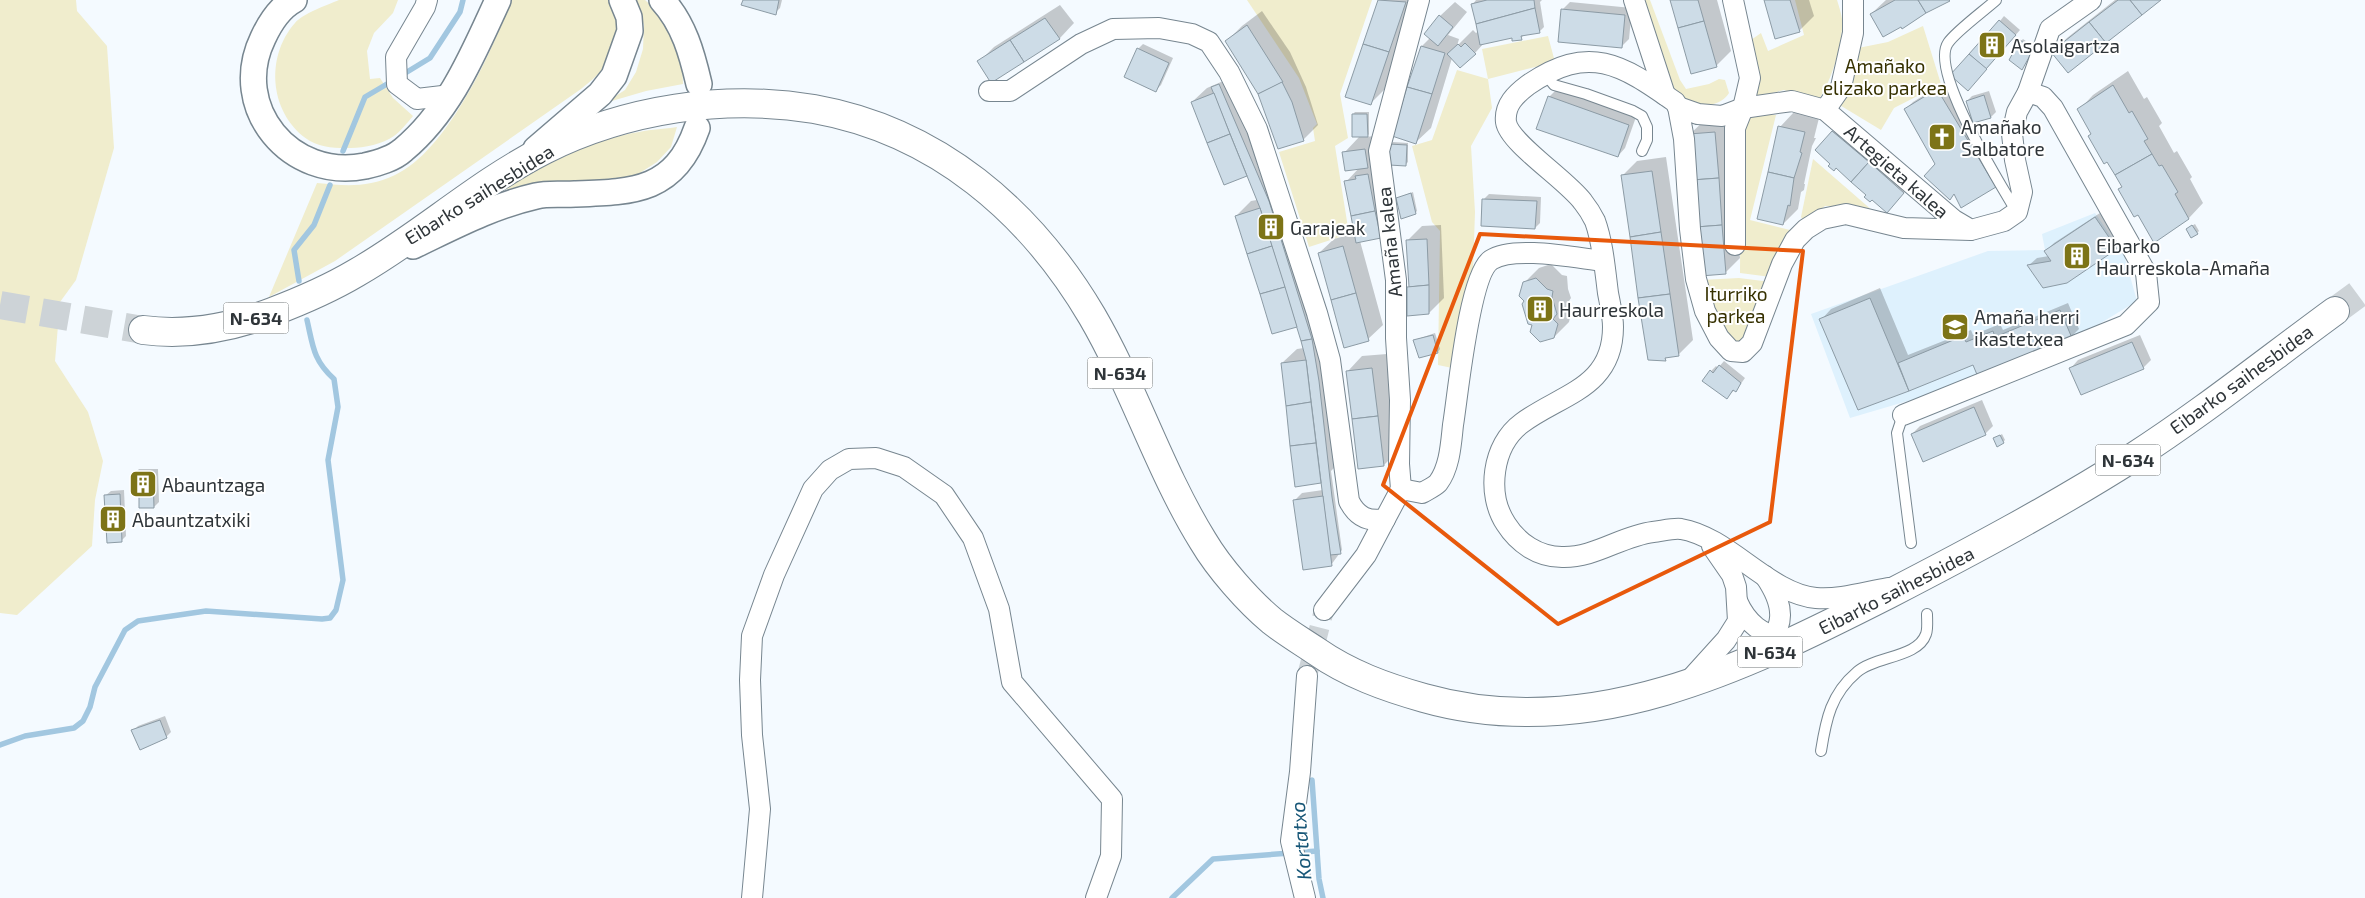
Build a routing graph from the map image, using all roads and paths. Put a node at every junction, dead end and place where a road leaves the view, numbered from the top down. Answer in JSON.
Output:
{"nodes":[{"id":1,"x":294,"y":0,"type":"edge"},
{"id":2,"x":427,"y":0,"type":"edge"},
{"id":3,"x":498,"y":0,"type":"edge"},
{"id":4,"x":622,"y":0,"type":"edge"},
{"id":5,"x":662,"y":0,"type":"edge"},
{"id":6,"x":1419,"y":0,"type":"edge"},
{"id":7,"x":1634,"y":0,"type":"edge"},
{"id":8,"x":1734,"y":0,"type":"edge"},
{"id":9,"x":1853,"y":0,"type":"edge"},
{"id":10,"x":1996,"y":0,"type":"edge"},
{"id":11,"x":2091,"y":0,"type":"edge"},
{"id":12,"x":1546,"y":75,"type":"junction"},
{"id":13,"x":699,"y":84,"type":"dead end"},
{"id":14,"x":989,"y":91,"type":"dead end"},
{"id":15,"x":2028,"y":92,"type":"junction"},
{"id":16,"x":451,"y":95,"type":"junction"},
{"id":17,"x":1672,"y":101,"type":"junction"},
{"id":18,"x":1743,"y":108,"type":"junction"},
{"id":19,"x":1825,"y":110,"type":"junction"},
{"id":20,"x":697,"y":128,"type":"dead end"},
{"id":21,"x":1642,"y":151,"type":"dead end"},
{"id":22,"x":516,"y":166,"type":"junction"},
{"id":23,"x":2010,"y":217,"type":"junction"},
{"id":24,"x":1971,"y":230,"type":"junction"},
{"id":25,"x":1735,"y":245,"type":"dead end"},
{"id":26,"x":1603,"y":261,"type":"junction"},
{"id":27,"x":361,"y":271,"type":"junction"},
{"id":28,"x":2335,"y":311,"type":"tunnel mouth"},
{"id":29,"x":143,"y":330,"type":"tunnel mouth"},
{"id":30,"x":1903,"y":415,"type":"joint"},
{"id":31,"x":1401,"y":489,"type":"junction"},
{"id":32,"x":1385,"y":519,"type":"junction"},
{"id":33,"x":1704,"y":537,"type":"junction"},
{"id":34,"x":1912,"y":543,"type":"dead end"},
{"id":35,"x":1762,"y":573,"type":"junction"},
{"id":36,"x":1906,"y":585,"type":"junction"},
{"id":37,"x":1737,"y":602,"type":"junction"},
{"id":38,"x":1324,"y":610,"type":"tunnel mouth"},
{"id":39,"x":1927,"y":614,"type":"dead end"},
{"id":40,"x":1774,"y":637,"type":"junction"},
{"id":41,"x":1805,"y":637,"type":"junction"},
{"id":42,"x":1736,"y":667,"type":"junction"},
{"id":43,"x":1307,"y":676,"type":"tunnel mouth"},
{"id":44,"x":1685,"y":685,"type":"junction"},
{"id":45,"x":1822,"y":751,"type":"dead end"},
{"id":46,"x":752,"y":898,"type":"edge"},
{"id":47,"x":1096,"y":898,"type":"edge"},
{"id":48,"x":1305,"y":898,"type":"edge"}],
"edges":[{"from":1,"to":16,"type":"street"},
{"from":2,"to":16,"type":"street"},
{"from":3,"to":16,"type":"street"},
{"from":4,"to":22,"type":"street"},
{"from":5,"to":13,"type":"street"},
{"from":6,"to":31,"type":"street","name":"Amaña kalea"},
{"from":7,"to":17,"type":"street"},
{"from":8,"to":18,"type":"street"},
{"from":9,"to":19,"type":"street"},
{"from":10,"to":23,"type":"lane"},
{"from":11,"to":15,"type":"street"},
{"from":12,"to":17,"type":"street"},
{"from":12,"to":21,"type":"lane"},
{"from":12,"to":26,"type":"street"},
{"from":14,"to":32,"type":"street"},
{"from":15,"to":23,"type":"street"},
{"from":15,"to":30,"type":"street"},
{"from":17,"to":18,"type":"street"},
{"from":17,"to":24,"type":"street"},
{"from":18,"to":19,"type":"street"},
{"from":18,"to":25,"type":"street"},
{"from":19,"to":24,"type":"street","name":"Artegieta kalea"},
{"from":20,"to":27,"type":"street"},
{"from":22,"to":27,"type":"highway","name":"Eibarko saihesbidea","number":"N-634"},
{"from":22,"to":44,"type":"highway","name":"Eibarko saihesbidea","number":"N-634"},
{"from":23,"to":24,"type":"street"},
{"from":26,"to":31,"type":"street"},
{"from":26,"to":33,"type":"street"},
{"from":27,"to":29,"type":"highway","name":"Eibarko saihesbidea","number":"N-634"},
{"from":28,"to":36,"type":"highway","name":"Eibarko saihesbidea","number":"N-634"},
{"from":30,"to":34,"type":"lane"},
{"from":31,"to":32,"type":"street"},
{"from":32,"to":38,"type":"street"},
{"from":33,"to":35,"type":"street"},
{"from":33,"to":37,"type":"street"},
{"from":35,"to":36,"type":"street"},
{"from":35,"to":40,"type":"street"},
{"from":36,"to":41,"type":"highway","name":"Eibarko saihesbidea","number":"N-634"},
{"from":37,"to":40,"type":"street"},
{"from":37,"to":44,"type":"street"},
{"from":39,"to":45,"type":"lane"},
{"from":40,"to":41,"type":"street"},
{"from":40,"to":42,"type":"street"},
{"from":41,"to":42,"type":"highway","name":"Eibarko saihesbidea","number":"N-634"},
{"from":42,"to":44,"type":"highway","name":"Eibarko saihesbidea","number":"N-634"},
{"from":43,"to":48,"type":"street"},
{"from":46,"to":47,"type":"street"}]}
